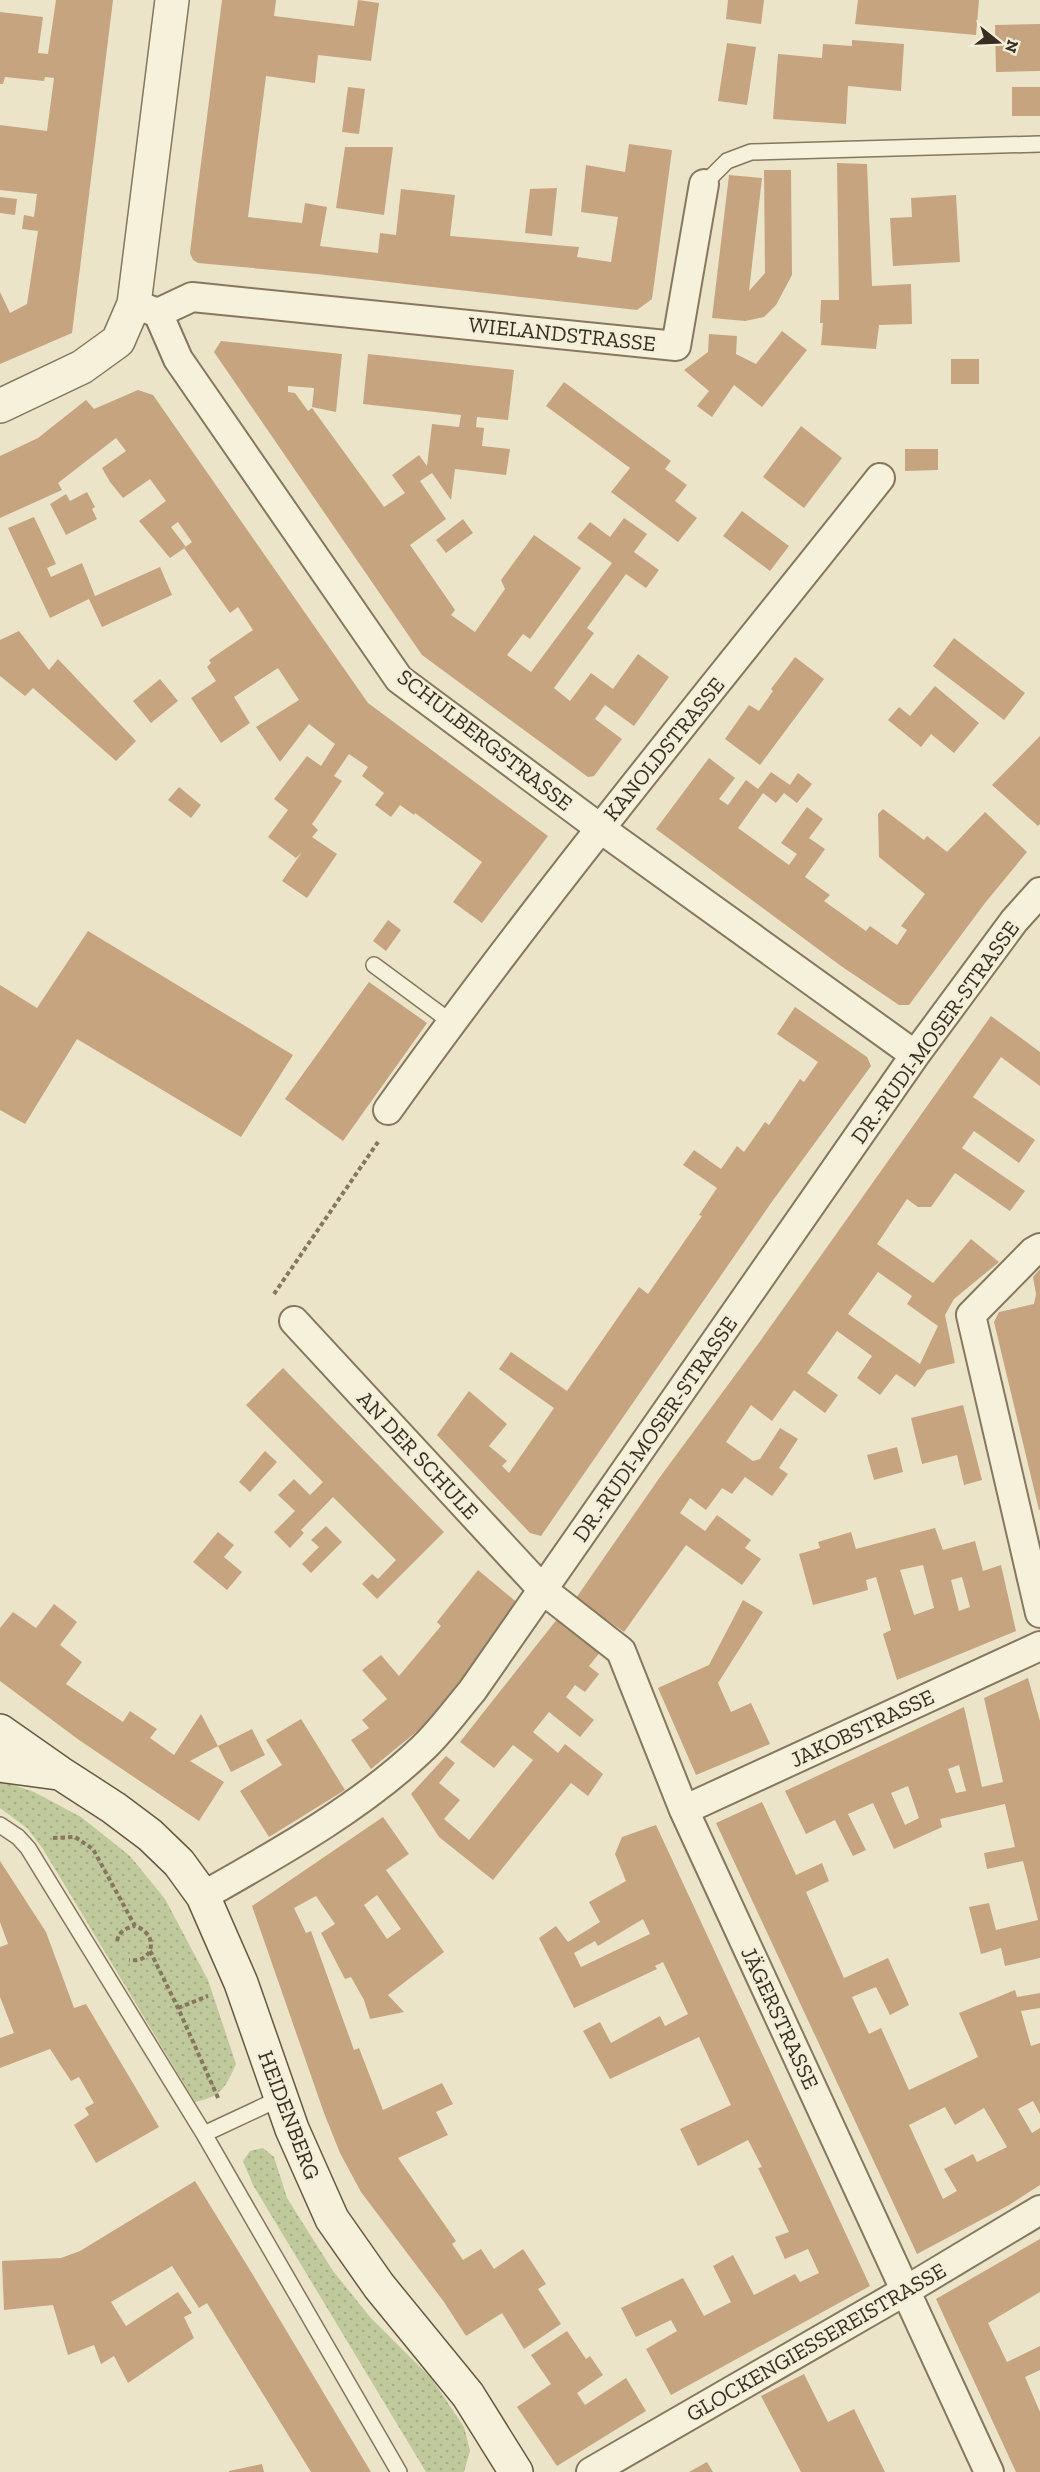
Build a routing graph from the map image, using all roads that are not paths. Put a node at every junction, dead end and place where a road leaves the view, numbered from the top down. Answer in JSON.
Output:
{"nodes":[{"id":1,"x":172,"y":0,"type":"edge"},
{"id":2,"x":1040,"y":144,"type":"edge"},
{"id":3,"x":704,"y":183,"type":"joint"},
{"id":4,"x":146,"y":309,"type":"junction"},
{"id":5,"x":0,"y":406,"type":"edge"},
{"id":6,"x":880,"y":478,"type":"dead end"},
{"id":7,"x":601,"y":829,"type":"junction"},
{"id":8,"x":1040,"y":892,"type":"edge"},
{"id":9,"x":374,"y":965,"type":"dead end"},
{"id":10,"x":451,"y":1022,"type":"junction"},
{"id":11,"x":915,"y":1055,"type":"junction"},
{"id":12,"x":388,"y":1110,"type":"road end"},
{"id":13,"x":1040,"y":1248,"type":"edge"},
{"id":14,"x":294,"y":1321,"type":"dead end"},
{"id":15,"x":543,"y":1590,"type":"junction"},
{"id":16,"x":1040,"y":1613,"type":"edge"},
{"id":17,"x":1040,"y":1646,"type":"edge"},
{"id":18,"x":0,"y":1731,"type":"edge"},
{"id":19,"x":0,"y":1765,"type":"edge"},
{"id":20,"x":60,"y":1773,"type":"junction"},
{"id":21,"x":684,"y":1810,"type":"junction"},
{"id":22,"x":0,"y":1825,"type":"edge"},
{"id":23,"x":203,"y":1896,"type":"junction"},
{"id":24,"x":281,"y":2098,"type":"junction"},
{"id":25,"x":204,"y":2134,"type":"junction"},
{"id":26,"x":1040,"y":2210,"type":"edge"},
{"id":27,"x":905,"y":2291,"type":"junction"},
{"id":28,"x":399,"y":2472,"type":"edge"},
{"id":29,"x":516,"y":2472,"type":"edge"},
{"id":30,"x":591,"y":2472,"type":"edge"},
{"id":31,"x":989,"y":2472,"type":"edge"}],
"edges":[{"from":1,"to":4,"type":"main road"},
{"from":2,"to":3,"type":"lane","name":"WIELANDSTRASSE"},
{"from":3,"to":4,"type":"street","name":"WIELANDSTRASSE"},
{"from":4,"to":5,"type":"main road"},
{"from":4,"to":7,"type":"street","name":"SCHULBERGSTRASSE"},
{"from":6,"to":7,"type":"street","name":"KANOLDSTRASSE"},
{"from":7,"to":10,"type":"street","name":"KANOLDSTRASSE"},
{"from":7,"to":11,"type":"street","name":"SCHULBERGSTRASSE"},
{"from":8,"to":11,"type":"street","name":"DR.-RUDI-MOSER-STRASSE"},
{"from":9,"to":10,"type":"lane"},
{"from":10,"to":12,"type":"street","name":"KANOLDSTRASSE"},
{"from":11,"to":15,"type":"street","name":"DR.-RUDI-MOSER-STRASSE"},
{"from":13,"to":16,"type":"street"},
{"from":14,"to":15,"type":"street","name":"AN DER SCHULE"},
{"from":15,"to":21,"type":"street","name":"JÄGERSTRASSE"},
{"from":15,"to":23,"type":"street","name":"DR.-RUDI-MOSER-STRASSE"},
{"from":17,"to":21,"type":"street","name":"JAKOBSTRASSE"},
{"from":18,"to":20,"type":"main road","name":"HEIDENBERG"},
{"from":19,"to":20,"type":"main road","name":"HEIDENBERG"},
{"from":20,"to":23,"type":"main road","name":"HEIDENBERG"},
{"from":21,"to":27,"type":"street","name":"JÄGERSTRASSE"},
{"from":22,"to":25,"type":"lane"},
{"from":23,"to":24,"type":"main road","name":"HEIDENBERG"},
{"from":24,"to":25,"type":"lane"},
{"from":24,"to":29,"type":"main road","name":"HEIDENBERG"},
{"from":25,"to":28,"type":"lane"},
{"from":26,"to":27,"type":"street","name":"GLOCKENGIESSEREISTRASSE"},
{"from":27,"to":30,"type":"street","name":"GLOCKENGIESSEREISTRASSE"},
{"from":27,"to":31,"type":"street","name":"JÄGERSTRASSE"}]}
